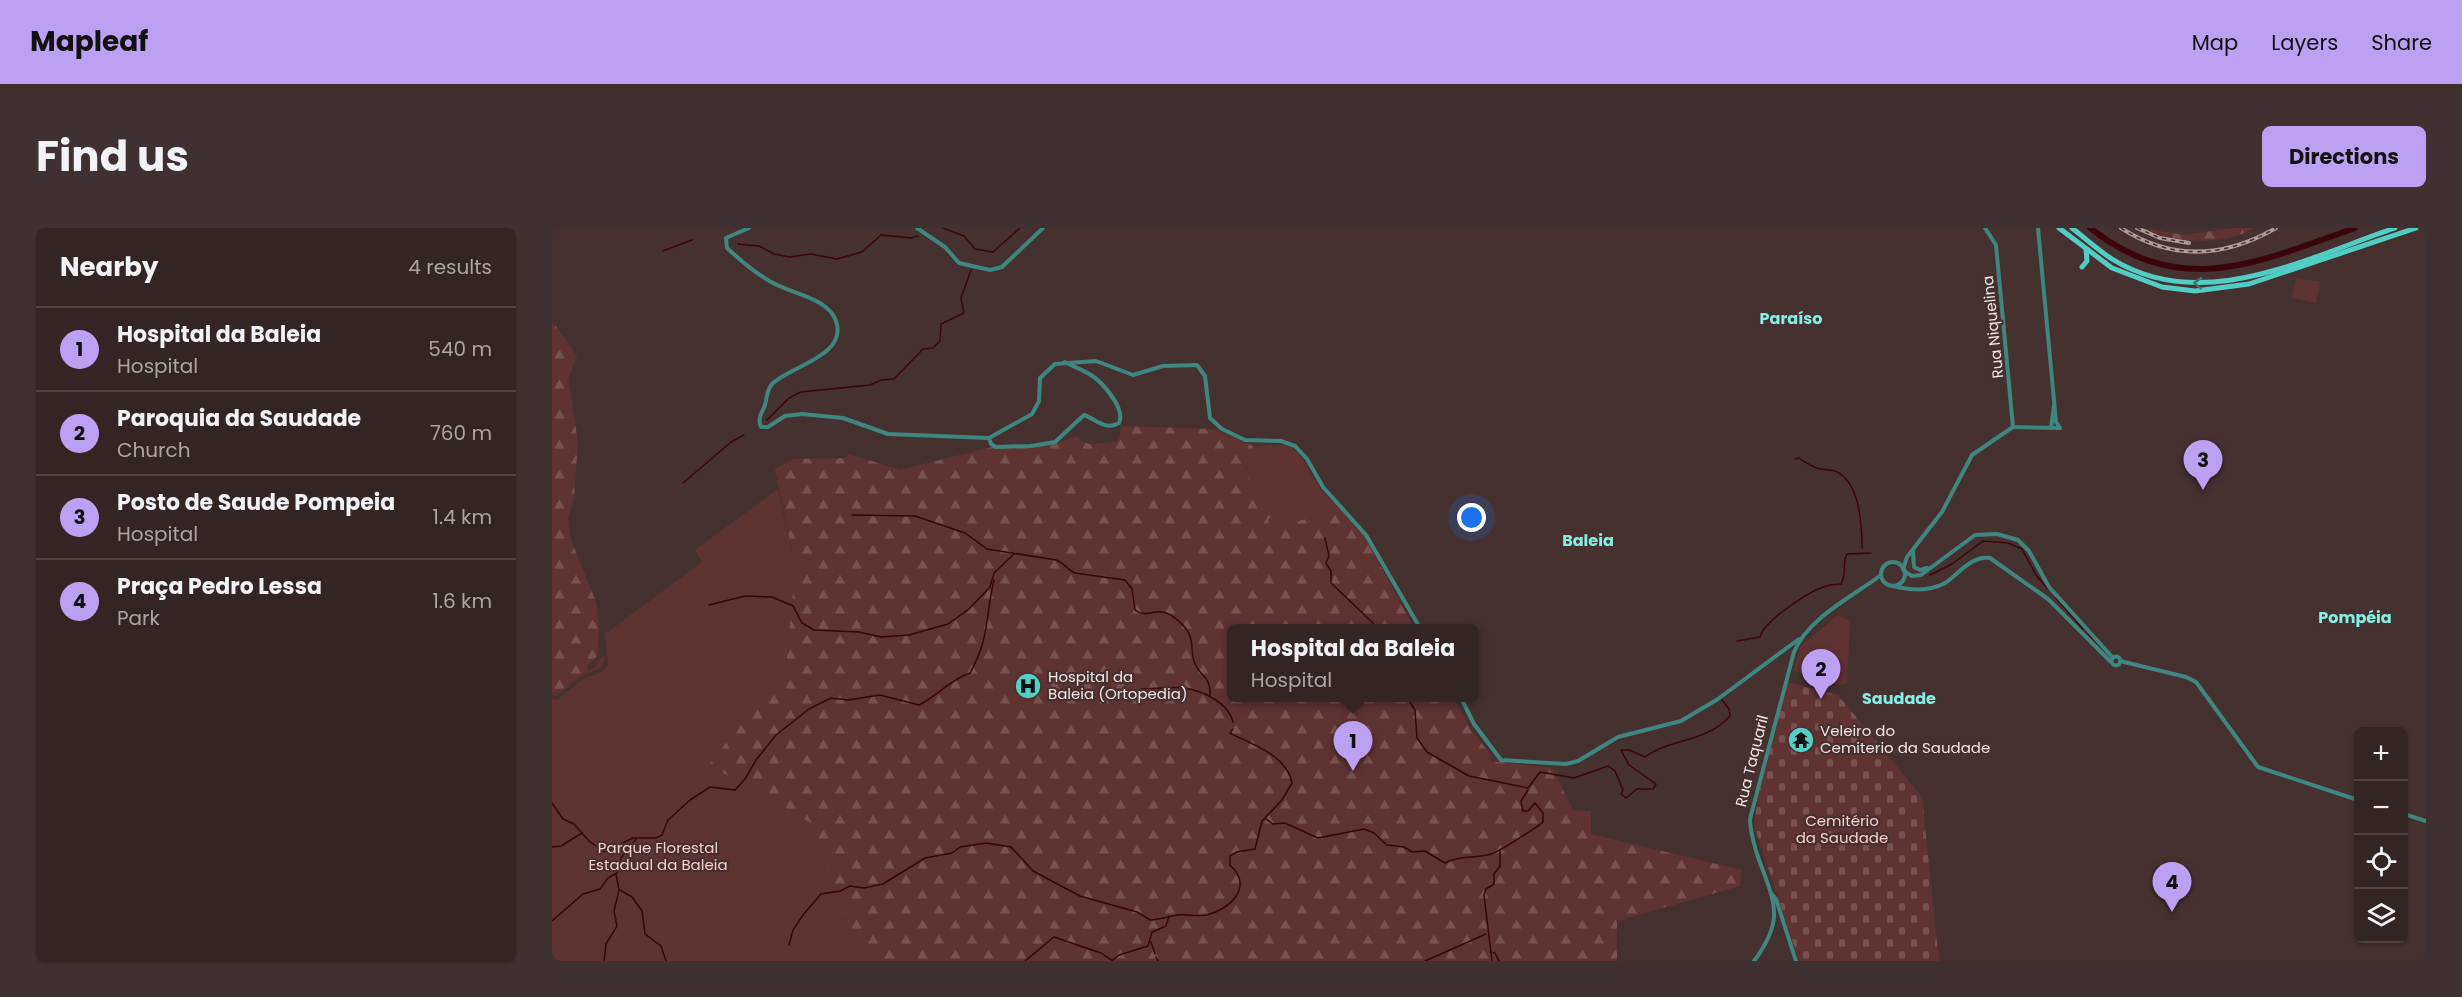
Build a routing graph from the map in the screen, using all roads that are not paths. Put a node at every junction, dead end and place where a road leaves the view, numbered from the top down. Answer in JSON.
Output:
{"nodes":[{"id":1,"x":749,"y":228,"type":"edge"},
{"id":2,"x":918,"y":228,"type":"edge"},
{"id":3,"x":1043,"y":228,"type":"edge"},
{"id":4,"x":1985,"y":228,"type":"edge"},
{"id":5,"x":2037,"y":228,"type":"edge"},
{"id":6,"x":2059,"y":228,"type":"edge"},
{"id":7,"x":2072,"y":228,"type":"edge"},
{"id":8,"x":2395,"y":228,"type":"edge"},
{"id":9,"x":2416,"y":228,"type":"edge"},
{"id":10,"x":2086,"y":250,"type":"junction"},
{"id":11,"x":2082,"y":267,"type":"dead end"},
{"id":12,"x":2112,"y":268,"type":"junction"},
{"id":13,"x":2134,"y":270,"type":"junction"},
{"id":14,"x":2269,"y":275,"type":"junction"},
{"id":15,"x":1065,"y":362,"type":"junction"},
{"id":16,"x":2054,"y":405,"type":"junction"},
{"id":17,"x":2013,"y":427,"type":"junction"},
{"id":18,"x":2051,"y":428,"type":"junction"},
{"id":19,"x":989,"y":438,"type":"junction"},
{"id":20,"x":1914,"y":549,"type":"junction"},
{"id":21,"x":1907,"y":557,"type":"junction"},
{"id":22,"x":1895,"y":563,"type":"junction"},
{"id":23,"x":1934,"y":565,"type":"junction"},
{"id":24,"x":1903,"y":570,"type":"junction"},
{"id":25,"x":1881,"y":575,"type":"junction"},
{"id":26,"x":1870,"y":583,"type":"junction"},
{"id":27,"x":1886,"y":584,"type":"junction"},
{"id":28,"x":1893,"y":586,"type":"junction"},
{"id":29,"x":1418,"y":624,"type":"edge"},
{"id":30,"x":1800,"y":638,"type":"junction"},
{"id":31,"x":1785,"y":648,"type":"junction"},
{"id":32,"x":1794,"y":652,"type":"junction"},
{"id":33,"x":2112,"y":660,"type":"junction"},
{"id":34,"x":2120,"y":662,"type":"junction"},
{"id":35,"x":1463,"y":702,"type":"edge"},
{"id":36,"x":2354,"y":799,"type":"edge"},
{"id":37,"x":2408,"y":816,"type":"edge"},
{"id":38,"x":2426,"y":821,"type":"edge"},
{"id":39,"x":1770,"y":892,"type":"junction"},
{"id":40,"x":1754,"y":961,"type":"edge"},
{"id":41,"x":1796,"y":961,"type":"edge"}],
"edges":[{"from":1,"to":19,"type":"street"},
{"from":2,"to":3,"type":"street"},
{"from":4,"to":17,"type":"street","name":"Rua Niquelina"},
{"from":5,"to":16,"type":"street"},
{"from":6,"to":10,"type":"main road"},
{"from":7,"to":13,"type":"main road"},
{"from":8,"to":14,"type":"main road"},
{"from":9,"to":14,"type":"main road"},
{"from":10,"to":11,"type":"main road"},
{"from":10,"to":12,"type":"main road"},
{"from":12,"to":13,"type":"main road"},
{"from":12,"to":14,"type":"main road"},
{"from":14,"to":13,"type":"main road","one_way":true},
{"from":15,"to":19,"type":"street"},
{"from":15,"to":19,"type":"street"},
{"from":15,"to":29,"type":"street"},
{"from":16,"to":18,"type":"street"},
{"from":16,"to":18,"type":"street"},
{"from":17,"to":18,"type":"street"},
{"from":17,"to":20,"type":"street"},
{"from":20,"to":21,"type":"street"},
{"from":20,"to":23,"type":"street"},
{"from":21,"to":22,"type":"street"},
{"from":21,"to":24,"type":"street"},
{"from":22,"to":24,"type":"street"},
{"from":22,"to":25,"type":"street"},
{"from":23,"to":24,"type":"street"},
{"from":23,"to":33,"type":"street"},
{"from":24,"to":28,"type":"street"},
{"from":25,"to":26,"type":"street"},
{"from":25,"to":27,"type":"street"},
{"from":26,"to":27,"type":"street"},
{"from":26,"to":30,"type":"street"},
{"from":27,"to":28,"type":"street"},
{"from":28,"to":33,"type":"street"},
{"from":30,"to":31,"type":"street"},
{"from":30,"to":32,"type":"street","name":"Rua Taquaril"},
{"from":31,"to":32,"type":"street"},
{"from":31,"to":35,"type":"street"},
{"from":32,"to":39,"type":"street","name":"Rua Taquaril"},
{"from":33,"to":34,"type":"street"},
{"from":33,"to":34,"type":"street"},
{"from":34,"to":36,"type":"street"},
{"from":37,"to":38,"type":"street"},
{"from":39,"to":40,"type":"street","name":"Rua Taquaril"},
{"from":39,"to":41,"type":"street"}]}
